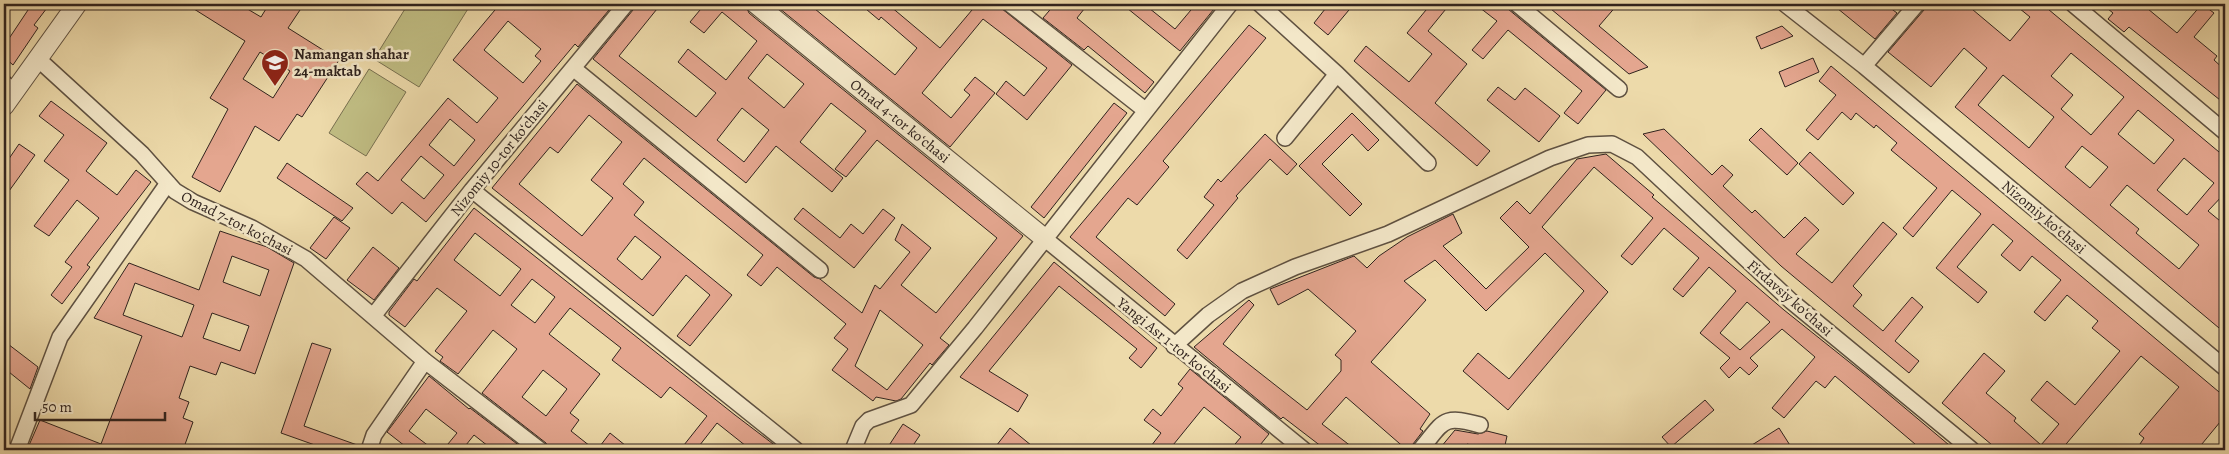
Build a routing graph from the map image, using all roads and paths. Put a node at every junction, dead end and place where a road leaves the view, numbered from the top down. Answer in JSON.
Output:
{"nodes":[{"id":1,"x":77,"y":4,"type":"edge"},
{"id":2,"x":626,"y":4,"type":"edge"},
{"id":3,"x":756,"y":4,"type":"edge"},
{"id":4,"x":1010,"y":4,"type":"edge"},
{"id":5,"x":1230,"y":4,"type":"edge"},
{"id":6,"x":1260,"y":4,"type":"edge"},
{"id":7,"x":1517,"y":4,"type":"edge"},
{"id":8,"x":1785,"y":4,"type":"edge"},
{"id":9,"x":1917,"y":4,"type":"edge"},
{"id":10,"x":2073,"y":4,"type":"edge"},
{"id":11,"x":38,"y":60,"type":"junction"},
{"id":12,"x":1864,"y":66,"type":"junction"},
{"id":13,"x":574,"y":68,"type":"junction"},
{"id":14,"x":1337,"y":74,"type":"junction"},
{"id":15,"x":1619,"y":89,"type":"dead end"},
{"id":16,"x":7,"y":94,"type":"edge"},
{"id":17,"x":1145,"y":110,"type":"junction"},
{"id":18,"x":2225,"y":132,"type":"edge"},
{"id":19,"x":1285,"y":138,"type":"dead end"},
{"id":20,"x":1428,"y":163,"type":"dead end"},
{"id":21,"x":168,"y":183,"type":"junction"},
{"id":22,"x":472,"y":190,"type":"junction"},
{"id":23,"x":1044,"y":238,"type":"junction"},
{"id":24,"x":820,"y":270,"type":"dead end"},
{"id":25,"x":374,"y":315,"type":"junction"},
{"id":26,"x":1174,"y":346,"type":"junction"},
{"id":27,"x":425,"y":361,"type":"junction"},
{"id":28,"x":2225,"y":368,"type":"edge"},
{"id":29,"x":1480,"y":425,"type":"dead end"},
{"id":30,"x":17,"y":450,"type":"edge"},
{"id":31,"x":369,"y":450,"type":"edge"},
{"id":32,"x":540,"y":450,"type":"edge"},
{"id":33,"x":796,"y":450,"type":"edge"},
{"id":34,"x":853,"y":450,"type":"edge"},
{"id":35,"x":1304,"y":450,"type":"edge"},
{"id":36,"x":1420,"y":450,"type":"edge"},
{"id":37,"x":1972,"y":450,"type":"edge"}],
"edges":[{"from":1,"to":11,"type":"street"},
{"from":2,"to":13,"type":"street","name":"Nizomiy 10-tor koʻchasi"},
{"from":3,"to":23,"type":"street","name":"Omad 4-tor koʻchasi"},
{"from":4,"to":17,"type":"street"},
{"from":5,"to":17,"type":"street"},
{"from":6,"to":14,"type":"street"},
{"from":7,"to":15,"type":"street"},
{"from":8,"to":12,"type":"street","name":"Nizomiy koʻchasi"},
{"from":9,"to":12,"type":"street"},
{"from":10,"to":18,"type":"street"},
{"from":11,"to":16,"type":"street"},
{"from":11,"to":21,"type":"street","name":"Omad 7-tor koʻchasi"},
{"from":12,"to":28,"type":"street","name":"Nizomiy koʻchasi"},
{"from":13,"to":22,"type":"street","name":"Nizomiy 10-tor koʻchasi"},
{"from":13,"to":24,"type":"street"},
{"from":14,"to":19,"type":"street"},
{"from":14,"to":20,"type":"street"},
{"from":17,"to":23,"type":"street"},
{"from":21,"to":25,"type":"street","name":"Omad 7-tor koʻchasi"},
{"from":21,"to":30,"type":"street"},
{"from":22,"to":25,"type":"street","name":"Nizomiy 10-tor koʻchasi"},
{"from":22,"to":33,"type":"street"},
{"from":23,"to":26,"type":"street","name":"Yangi Asr 1-tor koʻchasi"},
{"from":23,"to":34,"type":"street"},
{"from":25,"to":27,"type":"street","name":"Omad 7-tor koʻchasi"},
{"from":26,"to":35,"type":"street","name":"Yangi Asr 1-tor koʻchasi"},
{"from":26,"to":37,"type":"street","name":"Firdavsiy koʻchasi"},
{"from":27,"to":31,"type":"street"},
{"from":27,"to":32,"type":"street","name":"Omad 7-tor koʻchasi"},
{"from":29,"to":36,"type":"street"}]}
